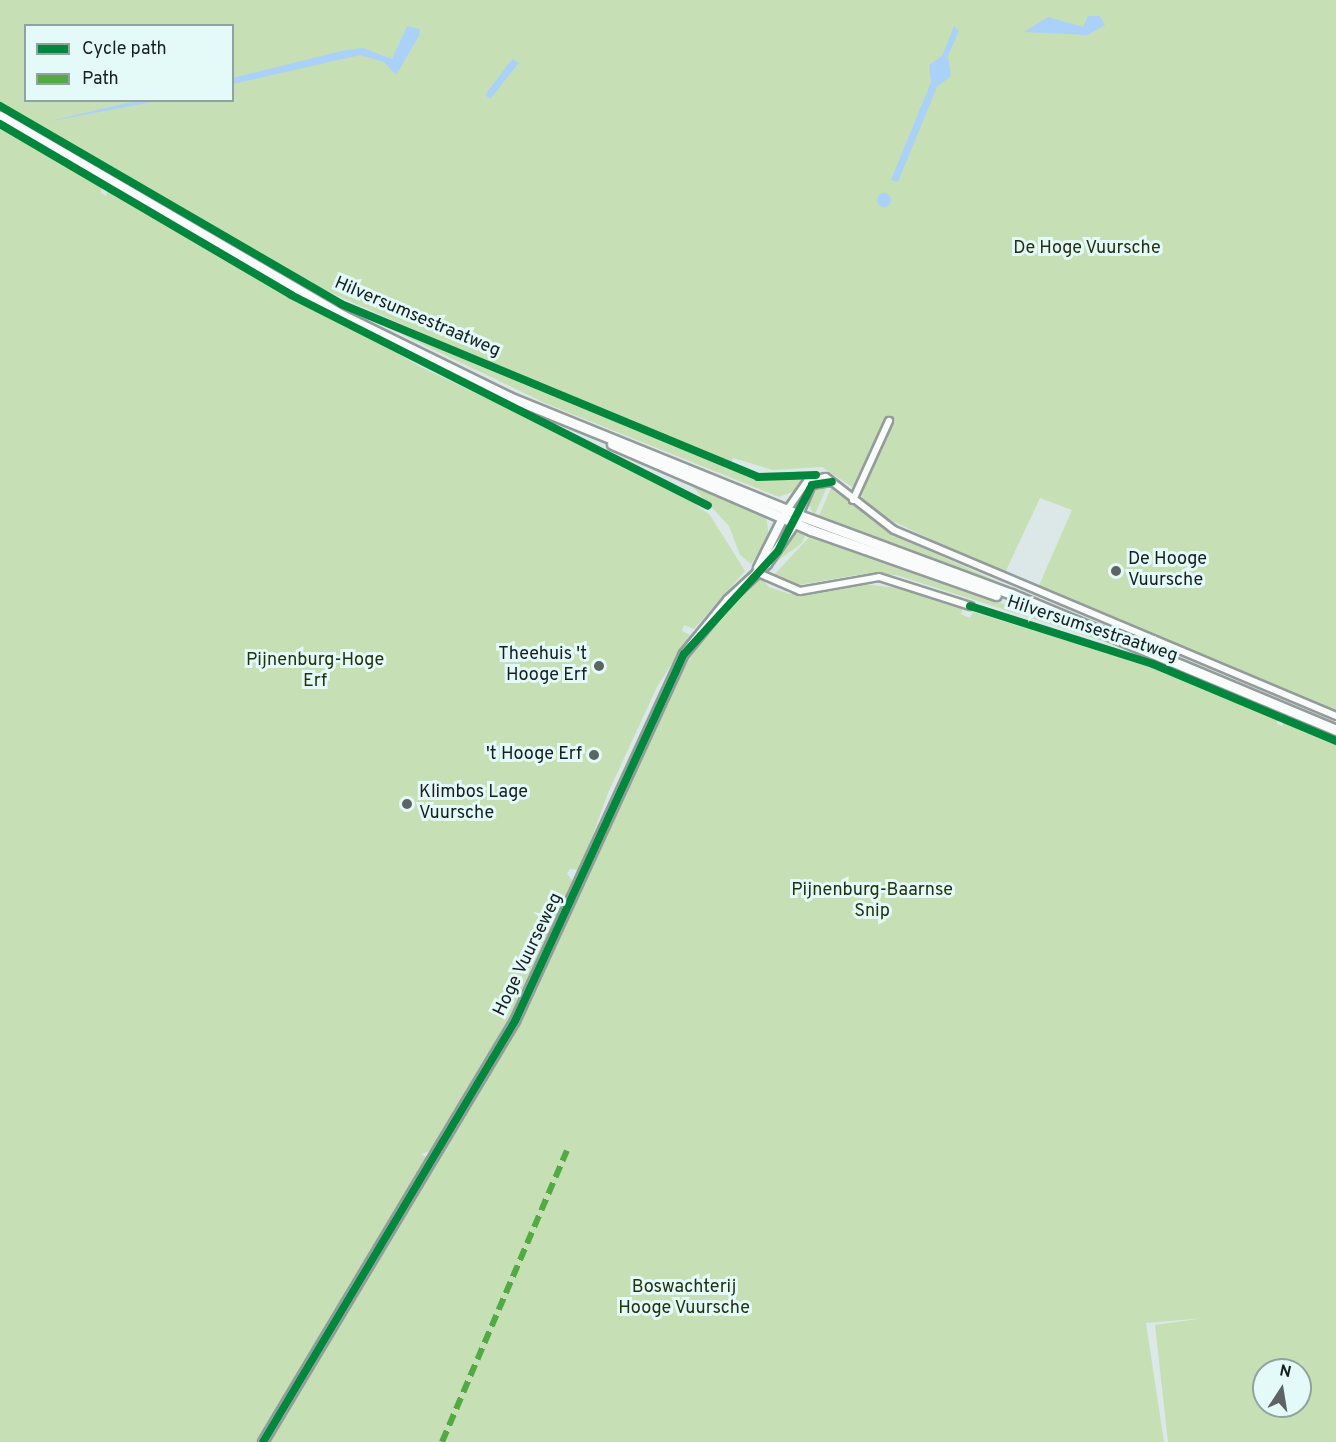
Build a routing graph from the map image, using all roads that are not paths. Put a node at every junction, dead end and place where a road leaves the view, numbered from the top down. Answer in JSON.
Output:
{"nodes":[{"id":1,"x":0,"y":116,"type":"edge"},
{"id":2,"x":889,"y":421,"type":"dead end"},
{"id":3,"x":832,"y":482,"type":"junction"},
{"id":4,"x":853,"y":500,"type":"junction"},
{"id":5,"x":785,"y":514,"type":"junction"},
{"id":6,"x":797,"y":519,"type":"junction"},
{"id":7,"x":756,"y":572,"type":"junction"},
{"id":8,"x":970,"y":606,"type":"dead end"},
{"id":9,"x":1336,"y":716,"type":"edge"},
{"id":10,"x":1336,"y":730,"type":"edge"},
{"id":11,"x":263,"y":1442,"type":"edge"}],
"edges":[{"from":1,"to":5,"type":"main road","name":"Hilversumsestraatweg"},
{"from":2,"to":4,"type":"street"},
{"from":3,"to":4,"type":"street","name":"Hilversumsestraatweg"},
{"from":3,"to":5,"type":"street"},
{"from":3,"to":6,"type":"street"},
{"from":4,"to":9,"type":"street","name":"Hilversumsestraatweg"},
{"from":5,"to":6,"type":"main road","name":"Hilversumsestraatweg"},
{"from":5,"to":7,"type":"street","name":"Hoge Vuurseweg"},
{"from":6,"to":7,"type":"street","name":"Hoge Vuurseweg"},
{"from":6,"to":10,"type":"main road","name":"Hilversumsestraatweg"},
{"from":7,"to":8,"type":"street"},
{"from":7,"to":11,"type":"street","name":"Hoge Vuurseweg"}]}
